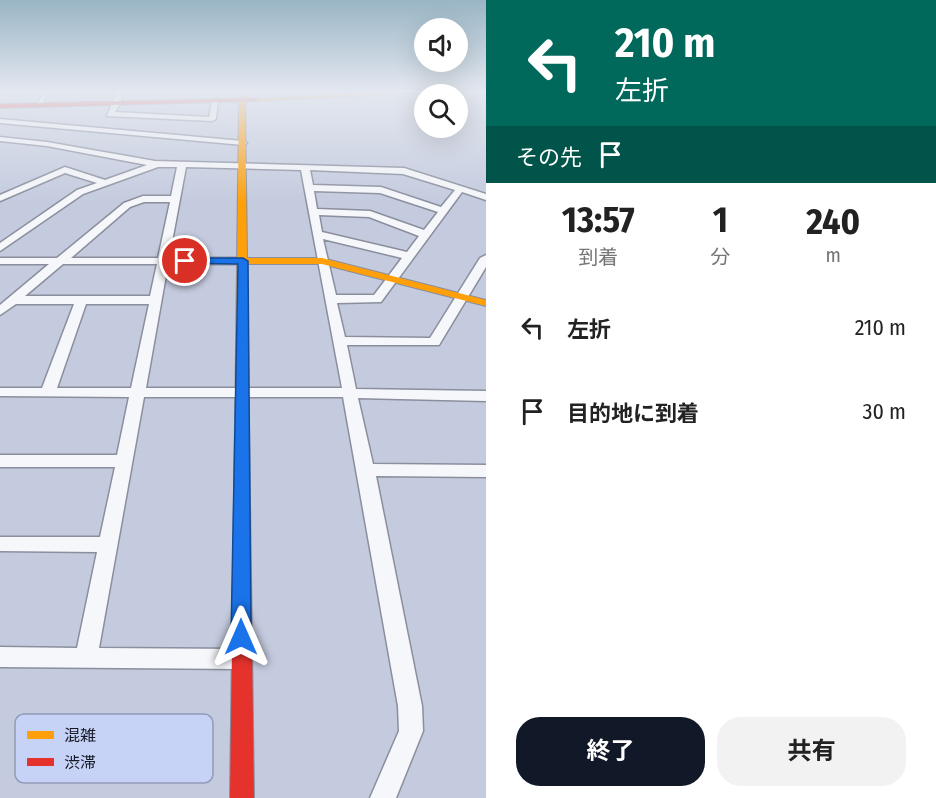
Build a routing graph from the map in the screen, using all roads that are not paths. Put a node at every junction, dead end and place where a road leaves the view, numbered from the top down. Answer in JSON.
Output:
{"nodes":[{"id":1,"x":116,"y":128,"type":"edge"},
{"id":2,"x":180,"y":128,"type":"edge"},
{"id":3,"x":241,"y":128,"type":"edge"},
{"id":4,"x":222,"y":132,"type":"dead end"},
{"id":5,"x":240,"y":136,"type":"junction"},
{"id":6,"x":0,"y":138,"type":"edge"},
{"id":7,"x":155,"y":164,"type":"junction"},
{"id":8,"x":182,"y":164,"type":"junction"},
{"id":9,"x":243,"y":165,"type":"junction"},
{"id":10,"x":305,"y":167,"type":"junction"},
{"id":11,"x":106,"y":183,"type":"junction"},
{"id":12,"x":309,"y":188,"type":"junction"},
{"id":13,"x":460,"y":189,"type":"junction"},
{"id":14,"x":486,"y":197,"type":"edge"},
{"id":15,"x":0,"y":198,"type":"edge"},
{"id":16,"x":175,"y":199,"type":"junction"},
{"id":17,"x":444,"y":211,"type":"junction"},
{"id":18,"x":313,"y":212,"type":"junction"},
{"id":19,"x":317,"y":234,"type":"junction"},
{"id":20,"x":425,"y":234,"type":"junction"},
{"id":21,"x":2,"y":245,"type":"edge"},
{"id":22,"x":408,"y":256,"type":"junction"},
{"id":23,"x":486,"y":258,"type":"edge"},
{"id":24,"x":0,"y":261,"type":"edge"},
{"id":25,"x":163,"y":261,"type":"junction"},
{"id":26,"x":243,"y":261,"type":"junction"},
{"id":27,"x":322,"y":261,"type":"junction"},
{"id":28,"x":57,"y":262,"type":"junction"},
{"id":29,"x":390,"y":279,"type":"junction"},
{"id":30,"x":463,"y":297,"type":"junction"},
{"id":31,"x":331,"y":299,"type":"junction"},
{"id":32,"x":13,"y":300,"type":"junction"},
{"id":33,"x":81,"y":300,"type":"junction"},
{"id":34,"x":156,"y":300,"type":"junction"},
{"id":35,"x":486,"y":303,"type":"edge"},
{"id":36,"x":0,"y":311,"type":"edge"},
{"id":37,"x":338,"y":341,"type":"junction"},
{"id":38,"x":0,"y":392,"type":"edge"},
{"id":39,"x":48,"y":392,"type":"junction"},
{"id":40,"x":137,"y":393,"type":"junction"},
{"id":41,"x":242,"y":393,"type":"junction"},
{"id":42,"x":351,"y":393,"type":"junction"},
{"id":43,"x":486,"y":396,"type":"edge"},
{"id":44,"x":0,"y":461,"type":"edge"},
{"id":45,"x":124,"y":461,"type":"junction"},
{"id":46,"x":366,"y":470,"type":"junction"},
{"id":47,"x":486,"y":471,"type":"edge"},
{"id":48,"x":0,"y":544,"type":"edge"},
{"id":49,"x":108,"y":545,"type":"junction"},
{"id":50,"x":0,"y":657,"type":"edge"},
{"id":51,"x":86,"y":657,"type":"junction"},
{"id":52,"x":241,"y":659,"type":"junction"},
{"id":53,"x":242,"y":798,"type":"edge"},
{"id":54,"x":383,"y":798,"type":"edge"}],
"edges":[{"from":1,"to":5,"type":"street"},
{"from":2,"to":4,"type":"street"},
{"from":3,"to":5,"type":"main road"},
{"from":5,"to":9,"type":"main road"},
{"from":6,"to":7,"type":"street"},
{"from":7,"to":8,"type":"street"},
{"from":7,"to":11,"type":"street"},
{"from":8,"to":9,"type":"street"},
{"from":8,"to":16,"type":"street"},
{"from":9,"to":10,"type":"street"},
{"from":9,"to":26,"type":"main road"},
{"from":10,"to":12,"type":"street"},
{"from":10,"to":13,"type":"street"},
{"from":11,"to":15,"type":"street"},
{"from":11,"to":21,"type":"street"},
{"from":12,"to":17,"type":"street"},
{"from":12,"to":18,"type":"street"},
{"from":13,"to":14,"type":"street"},
{"from":13,"to":17,"type":"street"},
{"from":16,"to":25,"type":"street"},
{"from":16,"to":28,"type":"street"},
{"from":17,"to":20,"type":"street"},
{"from":18,"to":19,"type":"street"},
{"from":18,"to":20,"type":"street"},
{"from":19,"to":22,"type":"street"},
{"from":19,"to":27,"type":"street"},
{"from":20,"to":22,"type":"street"},
{"from":22,"to":29,"type":"street"},
{"from":23,"to":30,"type":"street"},
{"from":24,"to":28,"type":"street"},
{"from":25,"to":26,"type":"street"},
{"from":25,"to":28,"type":"street"},
{"from":25,"to":34,"type":"street"},
{"from":26,"to":27,"type":"main road"},
{"from":26,"to":41,"type":"main road"},
{"from":27,"to":29,"type":"main road"},
{"from":27,"to":31,"type":"street"},
{"from":28,"to":32,"type":"street"},
{"from":29,"to":30,"type":"main road"},
{"from":29,"to":31,"type":"street"},
{"from":30,"to":35,"type":"main road"},
{"from":30,"to":37,"type":"street"},
{"from":31,"to":37,"type":"street"},
{"from":32,"to":33,"type":"street"},
{"from":32,"to":36,"type":"street"},
{"from":33,"to":34,"type":"street"},
{"from":33,"to":39,"type":"street"},
{"from":34,"to":40,"type":"street"},
{"from":37,"to":42,"type":"street"},
{"from":38,"to":39,"type":"street"},
{"from":39,"to":40,"type":"street"},
{"from":40,"to":41,"type":"street"},
{"from":40,"to":45,"type":"street"},
{"from":41,"to":42,"type":"street"},
{"from":41,"to":52,"type":"main road"},
{"from":42,"to":43,"type":"street"},
{"from":42,"to":46,"type":"street"},
{"from":44,"to":45,"type":"street"},
{"from":45,"to":49,"type":"street"},
{"from":46,"to":47,"type":"street"},
{"from":46,"to":54,"type":"street"},
{"from":48,"to":49,"type":"street"},
{"from":49,"to":51,"type":"street"},
{"from":50,"to":51,"type":"street"},
{"from":51,"to":52,"type":"street"},
{"from":52,"to":53,"type":"main road"}]}
